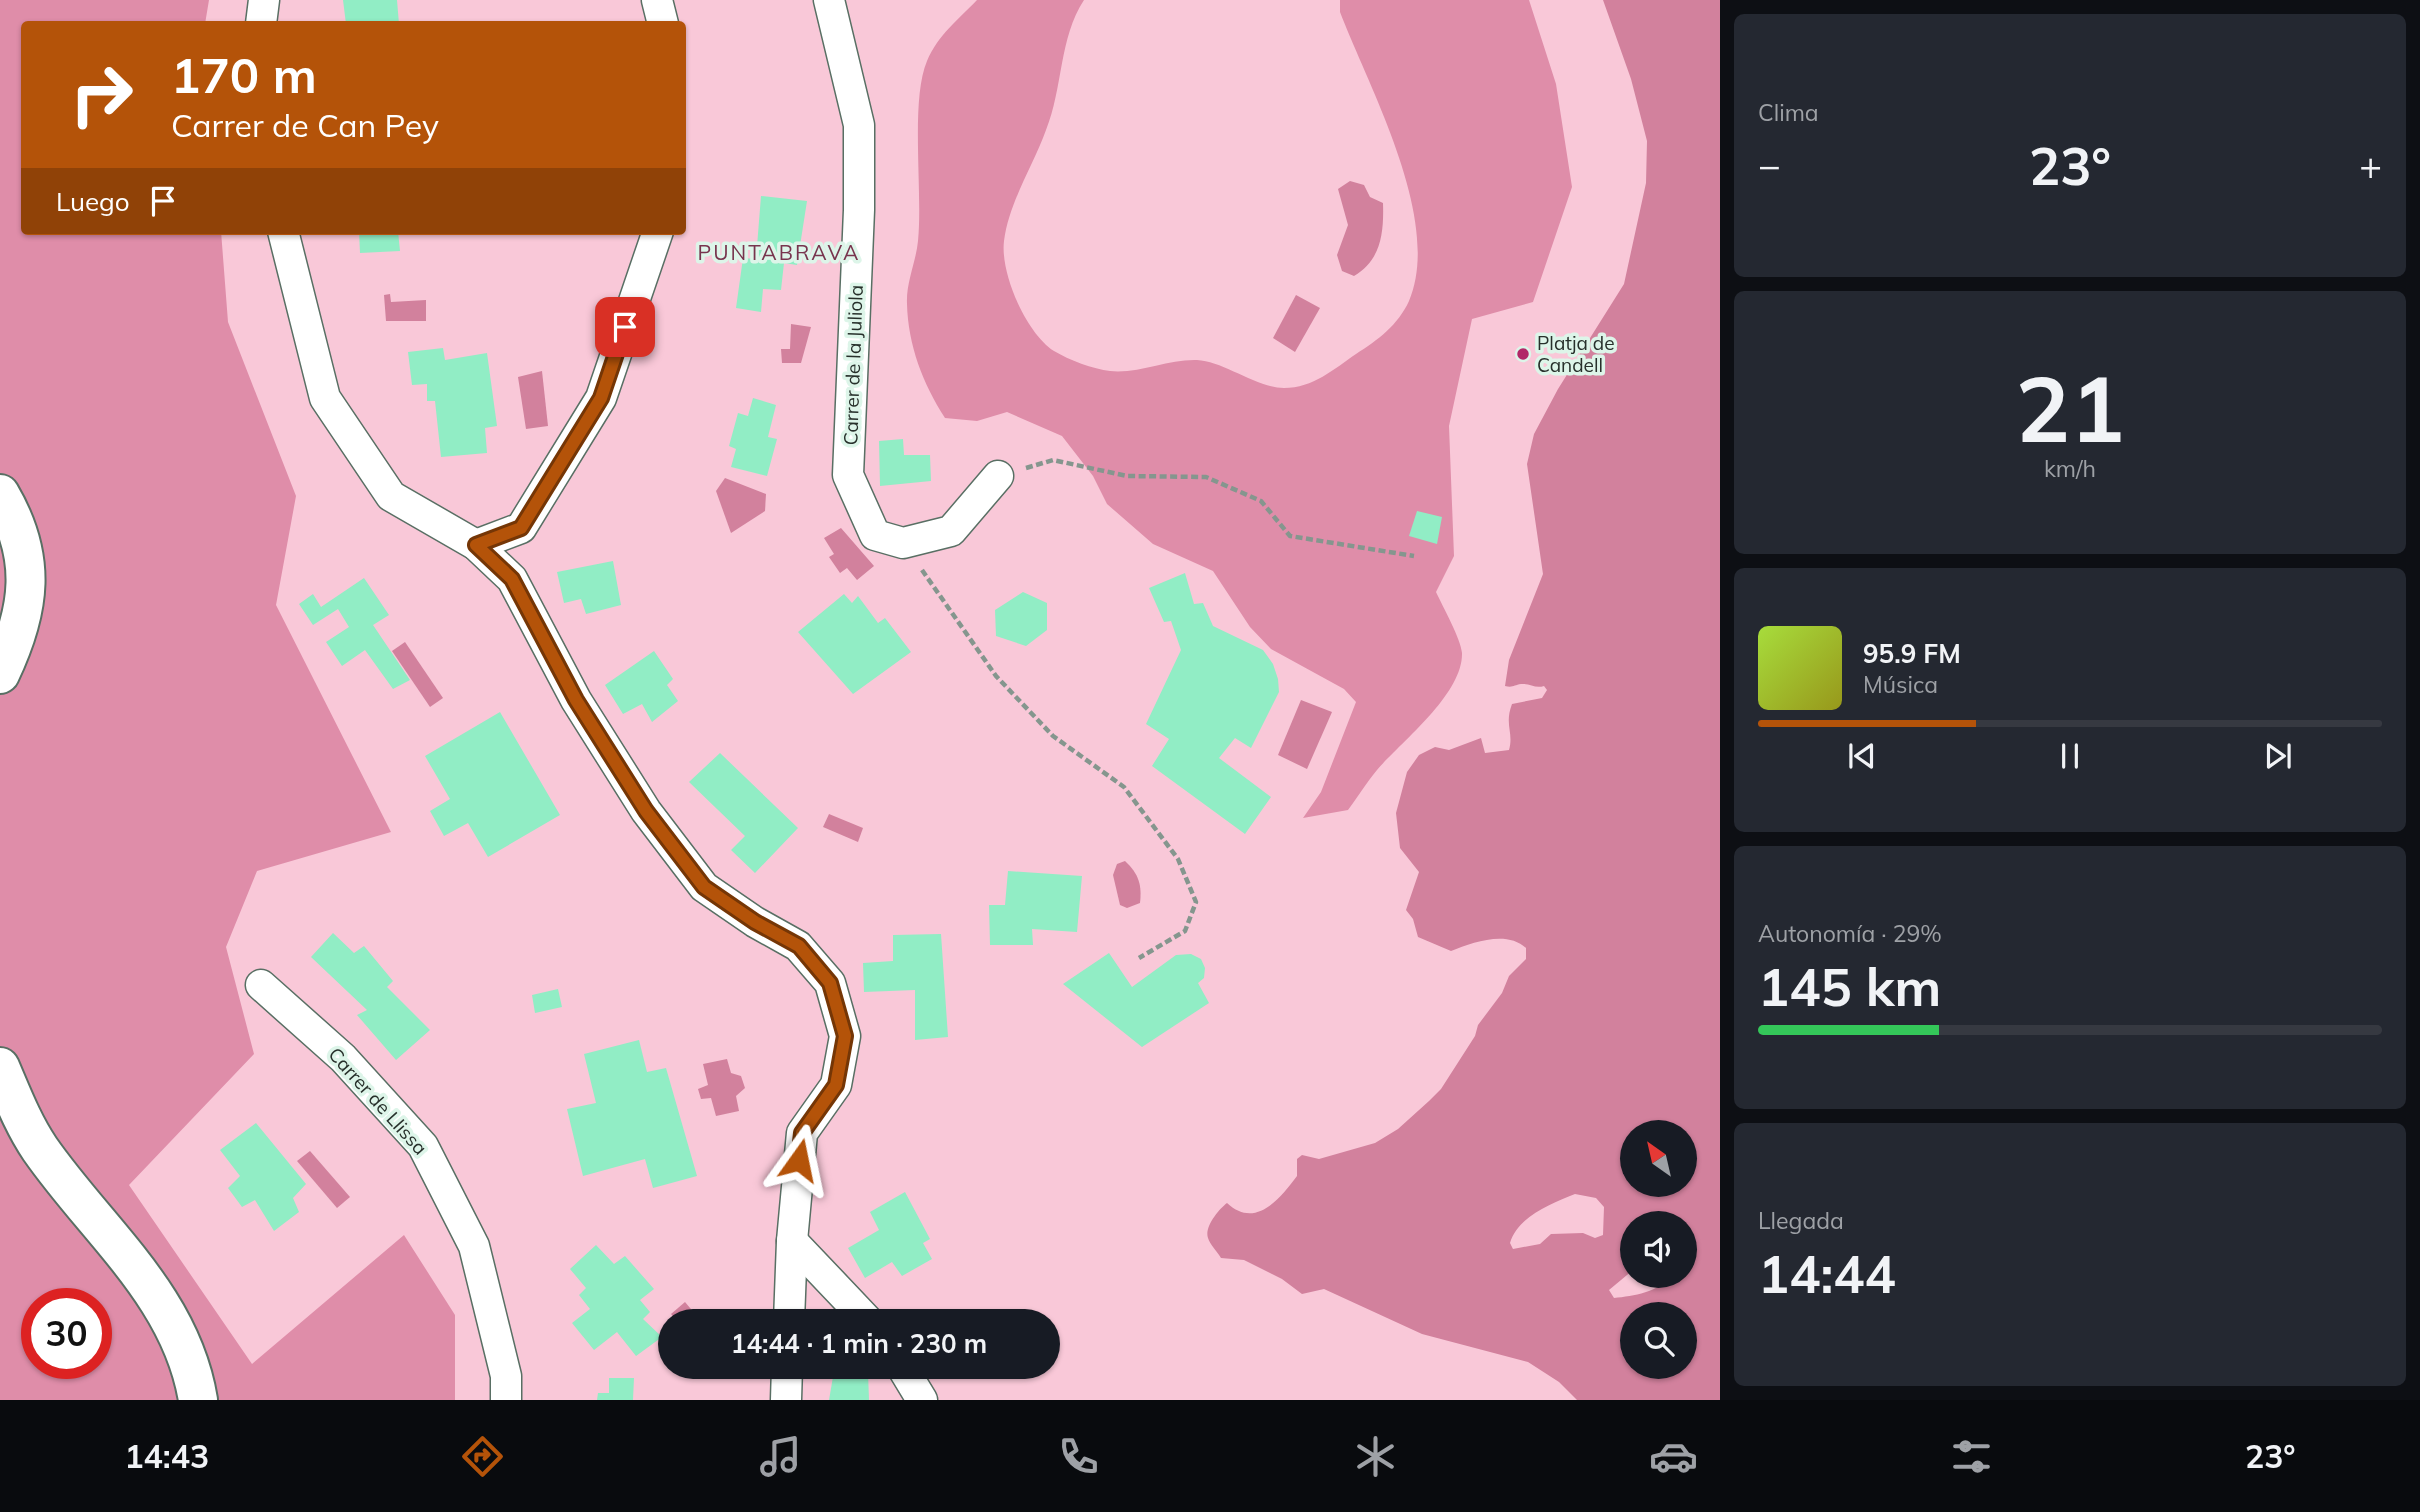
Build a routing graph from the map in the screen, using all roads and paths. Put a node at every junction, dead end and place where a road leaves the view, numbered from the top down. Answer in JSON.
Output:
{"nodes":[{"id":1,"x":264,"y":0,"type":"edge"},
{"id":2,"x":657,"y":0,"type":"edge"},
{"id":3,"x":829,"y":0,"type":"edge"},
{"id":4,"x":261,"y":21,"type":"edge"},
{"id":5,"x":662,"y":21,"type":"edge"},
{"id":6,"x":284,"y":235,"type":"edge"},
{"id":7,"x":657,"y":235,"type":"edge"},
{"id":8,"x":998,"y":476,"type":"joint"},
{"id":9,"x":0,"y":494,"type":"edge"},
{"id":10,"x":903,"y":543,"type":"junction"},
{"id":11,"x":476,"y":545,"type":"junction"},
{"id":12,"x":1414,"y":556,"type":"dead end"},
{"id":13,"x":0,"y":674,"type":"edge"},
{"id":14,"x":1139,"y":958,"type":"dead end"},
{"id":15,"x":261,"y":985,"type":"dead end"},
{"id":16,"x":0,"y":1067,"type":"edge"},
{"id":17,"x":792,"y":1241,"type":"junction"},
{"id":18,"x":789,"y":1309,"type":"edge"},
{"id":19,"x":857,"y":1309,"type":"edge"},
{"id":20,"x":787,"y":1379,"type":"edge"},
{"id":21,"x":909,"y":1379,"type":"edge"},
{"id":22,"x":198,"y":1400,"type":"edge"},
{"id":23,"x":506,"y":1400,"type":"edge"},
{"id":24,"x":786,"y":1400,"type":"edge"},
{"id":25,"x":922,"y":1400,"type":"edge"}],
"edges":[{"from":1,"to":4,"type":"street"},
{"from":2,"to":5,"type":"street"},
{"from":3,"to":10,"type":"street","name":"Carrer de la Juliola"},
{"from":6,"to":11,"type":"street"},
{"from":7,"to":11,"type":"street"},
{"from":8,"to":10,"type":"street"},
{"from":8,"to":12,"type":"path"},
{"from":9,"to":13,"type":"main road"},
{"from":10,"to":14,"type":"path"},
{"from":11,"to":17,"type":"street"},
{"from":15,"to":23,"type":"street","name":"Carrer de Llissa"},
{"from":16,"to":22,"type":"main road"},
{"from":17,"to":18,"type":"street"},
{"from":17,"to":19,"type":"street"},
{"from":20,"to":24,"type":"street"},
{"from":21,"to":25,"type":"street"}]}
